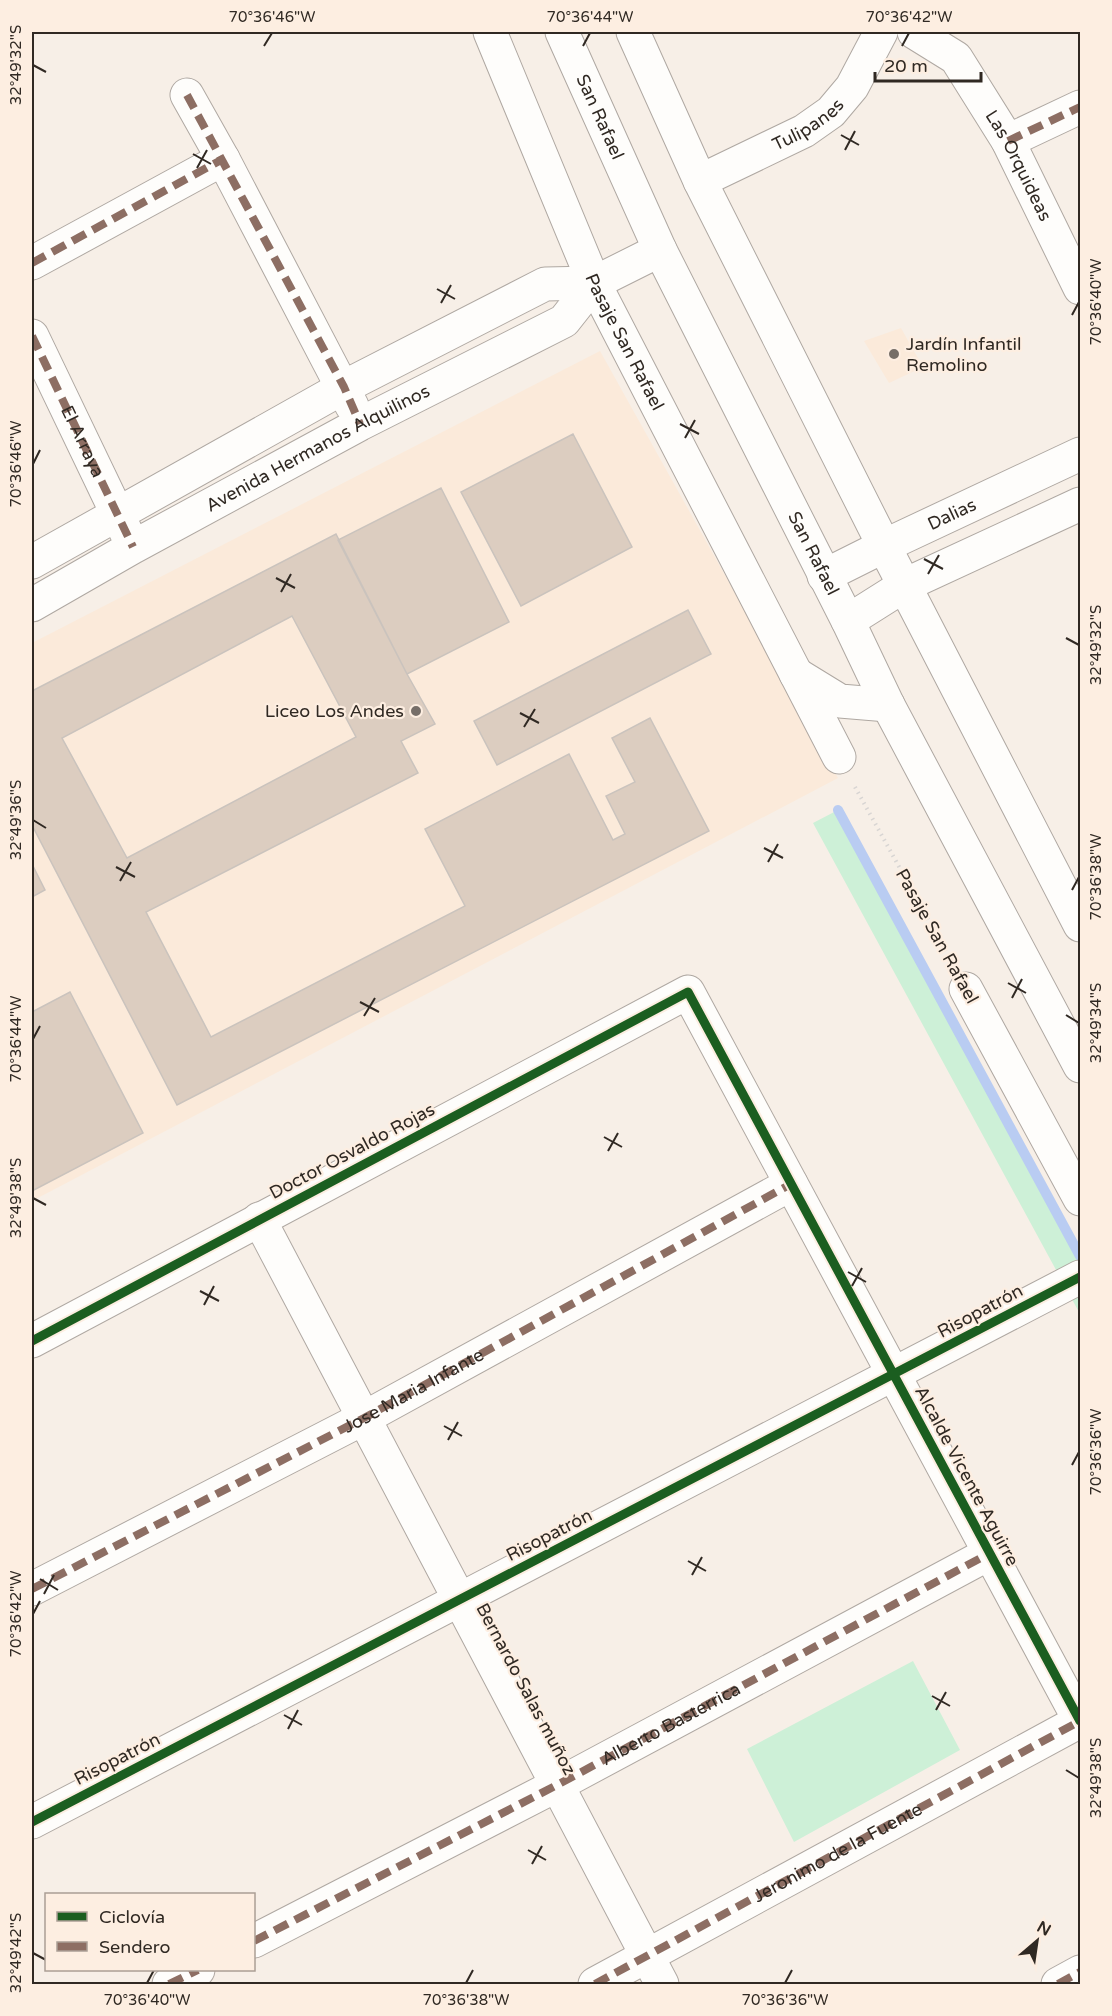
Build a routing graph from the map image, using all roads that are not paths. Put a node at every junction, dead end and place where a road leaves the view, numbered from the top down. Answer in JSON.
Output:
{"nodes":[{"id":1,"x":490,"y":32,"type":"edge"},
{"id":2,"x":562,"y":32,"type":"edge"},
{"id":3,"x":633,"y":32,"type":"edge"},
{"id":4,"x":881,"y":32,"type":"edge"},
{"id":5,"x":914,"y":32,"type":"edge"},
{"id":6,"x":187,"y":95,"type":"dead end"},
{"id":7,"x":1080,"y":106,"type":"edge"},
{"id":8,"x":1008,"y":141,"type":"junction"},
{"id":9,"x":223,"y":159,"type":"junction"},
{"id":10,"x":700,"y":181,"type":"junction"},
{"id":11,"x":660,"y":250,"type":"junction"},
{"id":12,"x":32,"y":263,"type":"edge"},
{"id":13,"x":594,"y":283,"type":"junction"},
{"id":14,"x":1080,"y":288,"type":"edge"},
{"id":15,"x":32,"y":336,"type":"edge"},
{"id":16,"x":344,"y":387,"type":"junction"},
{"id":17,"x":360,"y":424,"type":"junction"},
{"id":18,"x":1080,"y":454,"type":"edge"},
{"id":19,"x":1080,"y":504,"type":"edge"},
{"id":20,"x":117,"y":514,"type":"junction"},
{"id":21,"x":884,"y":546,"type":"junction"},
{"id":22,"x":133,"y":547,"type":"junction"},
{"id":23,"x":32,"y":562,"type":"edge"},
{"id":24,"x":824,"y":576,"type":"junction"},
{"id":25,"x":905,"y":585,"type":"junction"},
{"id":26,"x":32,"y":605,"type":"edge"},
{"id":27,"x":848,"y":621,"type":"junction"},
{"id":28,"x":795,"y":673,"type":"junction"},
{"id":29,"x":888,"y":705,"type":"junction"},
{"id":30,"x":839,"y":757,"type":"road end"},
{"id":31,"x":1080,"y":925,"type":"edge"},
{"id":32,"x":966,"y":989,"type":"road end"},
{"id":33,"x":688,"y":992,"type":"joint"},
{"id":34,"x":1080,"y":1066,"type":"edge"},
{"id":35,"x":791,"y":1184,"type":"junction"},
{"id":36,"x":1080,"y":1199,"type":"edge"},
{"id":37,"x":259,"y":1219,"type":"junction"},
{"id":38,"x":1080,"y":1277,"type":"edge"},
{"id":39,"x":32,"y":1341,"type":"edge"},
{"id":40,"x":894,"y":1375,"type":"junction"},
{"id":41,"x":364,"y":1418,"type":"junction"},
{"id":42,"x":990,"y":1553,"type":"junction"},
{"id":43,"x":32,"y":1589,"type":"edge"},
{"id":44,"x":460,"y":1600,"type":"junction"},
{"id":45,"x":1080,"y":1721,"type":"edge"},
{"id":46,"x":557,"y":1785,"type":"junction"},
{"id":47,"x":32,"y":1822,"type":"edge"},
{"id":48,"x":255,"y":1940,"type":"edge"},
{"id":49,"x":655,"y":1970,"type":"edge"},
{"id":50,"x":196,"y":1971,"type":"edge"},
{"id":51,"x":1080,"y":1972,"type":"edge"},
{"id":52,"x":169,"y":1984,"type":"edge"},
{"id":53,"x":595,"y":1984,"type":"edge"},
{"id":54,"x":1058,"y":1984,"type":"edge"}],
"edges":[{"from":1,"to":13,"type":"street","name":"Pasaje San Rafael"},
{"from":2,"to":11,"type":"street","name":"San Rafael"},
{"from":3,"to":10,"type":"street"},
{"from":4,"to":10,"type":"street","name":"Tulipanes"},
{"from":5,"to":8,"type":"street","name":"Las Orquideas"},
{"from":6,"to":9,"type":"street"},
{"from":7,"to":8,"type":"street"},
{"from":8,"to":14,"type":"street","name":"Las Orquideas"},
{"from":9,"to":12,"type":"street"},
{"from":9,"to":16,"type":"street"},
{"from":10,"to":21,"type":"street"},
{"from":11,"to":13,"type":"street","name":"Avenida Hermanos Alquilinos"},
{"from":11,"to":24,"type":"street","name":"San Rafael"},
{"from":13,"to":16,"type":"street","name":"Avenida Hermanos Alquilinos"},
{"from":13,"to":17,"type":"street","name":"Avenida Hermanos Alquilinos"},
{"from":13,"to":28,"type":"street","name":"Pasaje San Rafael"},
{"from":15,"to":20,"type":"street","name":"El Arraya"},
{"from":16,"to":17,"type":"street"},
{"from":16,"to":20,"type":"street","name":"Avenida Hermanos Alquilinos"},
{"from":17,"to":22,"type":"street","name":"Avenida Hermanos Alquilinos"},
{"from":18,"to":21,"type":"street","name":"Dalias"},
{"from":19,"to":25,"type":"street"},
{"from":20,"to":22,"type":"street","name":"El Arraya"},
{"from":20,"to":23,"type":"street","name":"Avenida Hermanos Alquilinos"},
{"from":21,"to":24,"type":"street","name":"Dalias"},
{"from":21,"to":25,"type":"street"},
{"from":22,"to":26,"type":"street","name":"Avenida Hermanos Alquilinos"},
{"from":24,"to":27,"type":"street","name":"San Rafael"},
{"from":25,"to":27,"type":"street"},
{"from":25,"to":31,"type":"street"},
{"from":27,"to":29,"type":"street","name":"San Rafael"},
{"from":28,"to":29,"type":"street"},
{"from":28,"to":30,"type":"street","name":"Pasaje San Rafael"},
{"from":29,"to":34,"type":"street","name":"San Rafael"},
{"from":32,"to":36,"type":"street","name":"Pasaje San Rafael"},
{"from":33,"to":35,"type":"street","name":"Alcalde Vicente Aguirre"},
{"from":33,"to":37,"type":"street","name":"Doctor Osvaldo Rojas"},
{"from":35,"to":40,"type":"street","name":"Alcalde Vicente Aguirre"},
{"from":35,"to":41,"type":"street","name":"Jose Maria Infante"},
{"from":37,"to":39,"type":"street","name":"Doctor Osvaldo Rojas"},
{"from":37,"to":41,"type":"street","name":"Bernardo Salas muñoz"},
{"from":38,"to":40,"type":"street","name":"Risopatrón"},
{"from":40,"to":42,"type":"street","name":"Alcalde Vicente Aguirre"},
{"from":40,"to":44,"type":"street","name":"Risopatrón"},
{"from":41,"to":43,"type":"street","name":"Jose Maria Infante"},
{"from":41,"to":44,"type":"street","name":"Bernardo Salas muñoz"},
{"from":42,"to":45,"type":"street","name":"Alcalde Vicente Aguirre"},
{"from":42,"to":46,"type":"street","name":"Alberto Basterrica"},
{"from":44,"to":46,"type":"street","name":"Bernardo Salas muñoz"},
{"from":44,"to":47,"type":"street","name":"Risopatrón"},
{"from":45,"to":49,"type":"street","name":"Jeronimo de la Fuente"},
{"from":46,"to":48,"type":"street","name":"Alberto Basterrica"},
{"from":46,"to":49,"type":"street","name":"Bernardo Salas muñoz"},
{"from":49,"to":53,"type":"street","name":"Jeronimo de la Fuente"},
{"from":50,"to":52,"type":"street"},
{"from":51,"to":54,"type":"street"}]}
